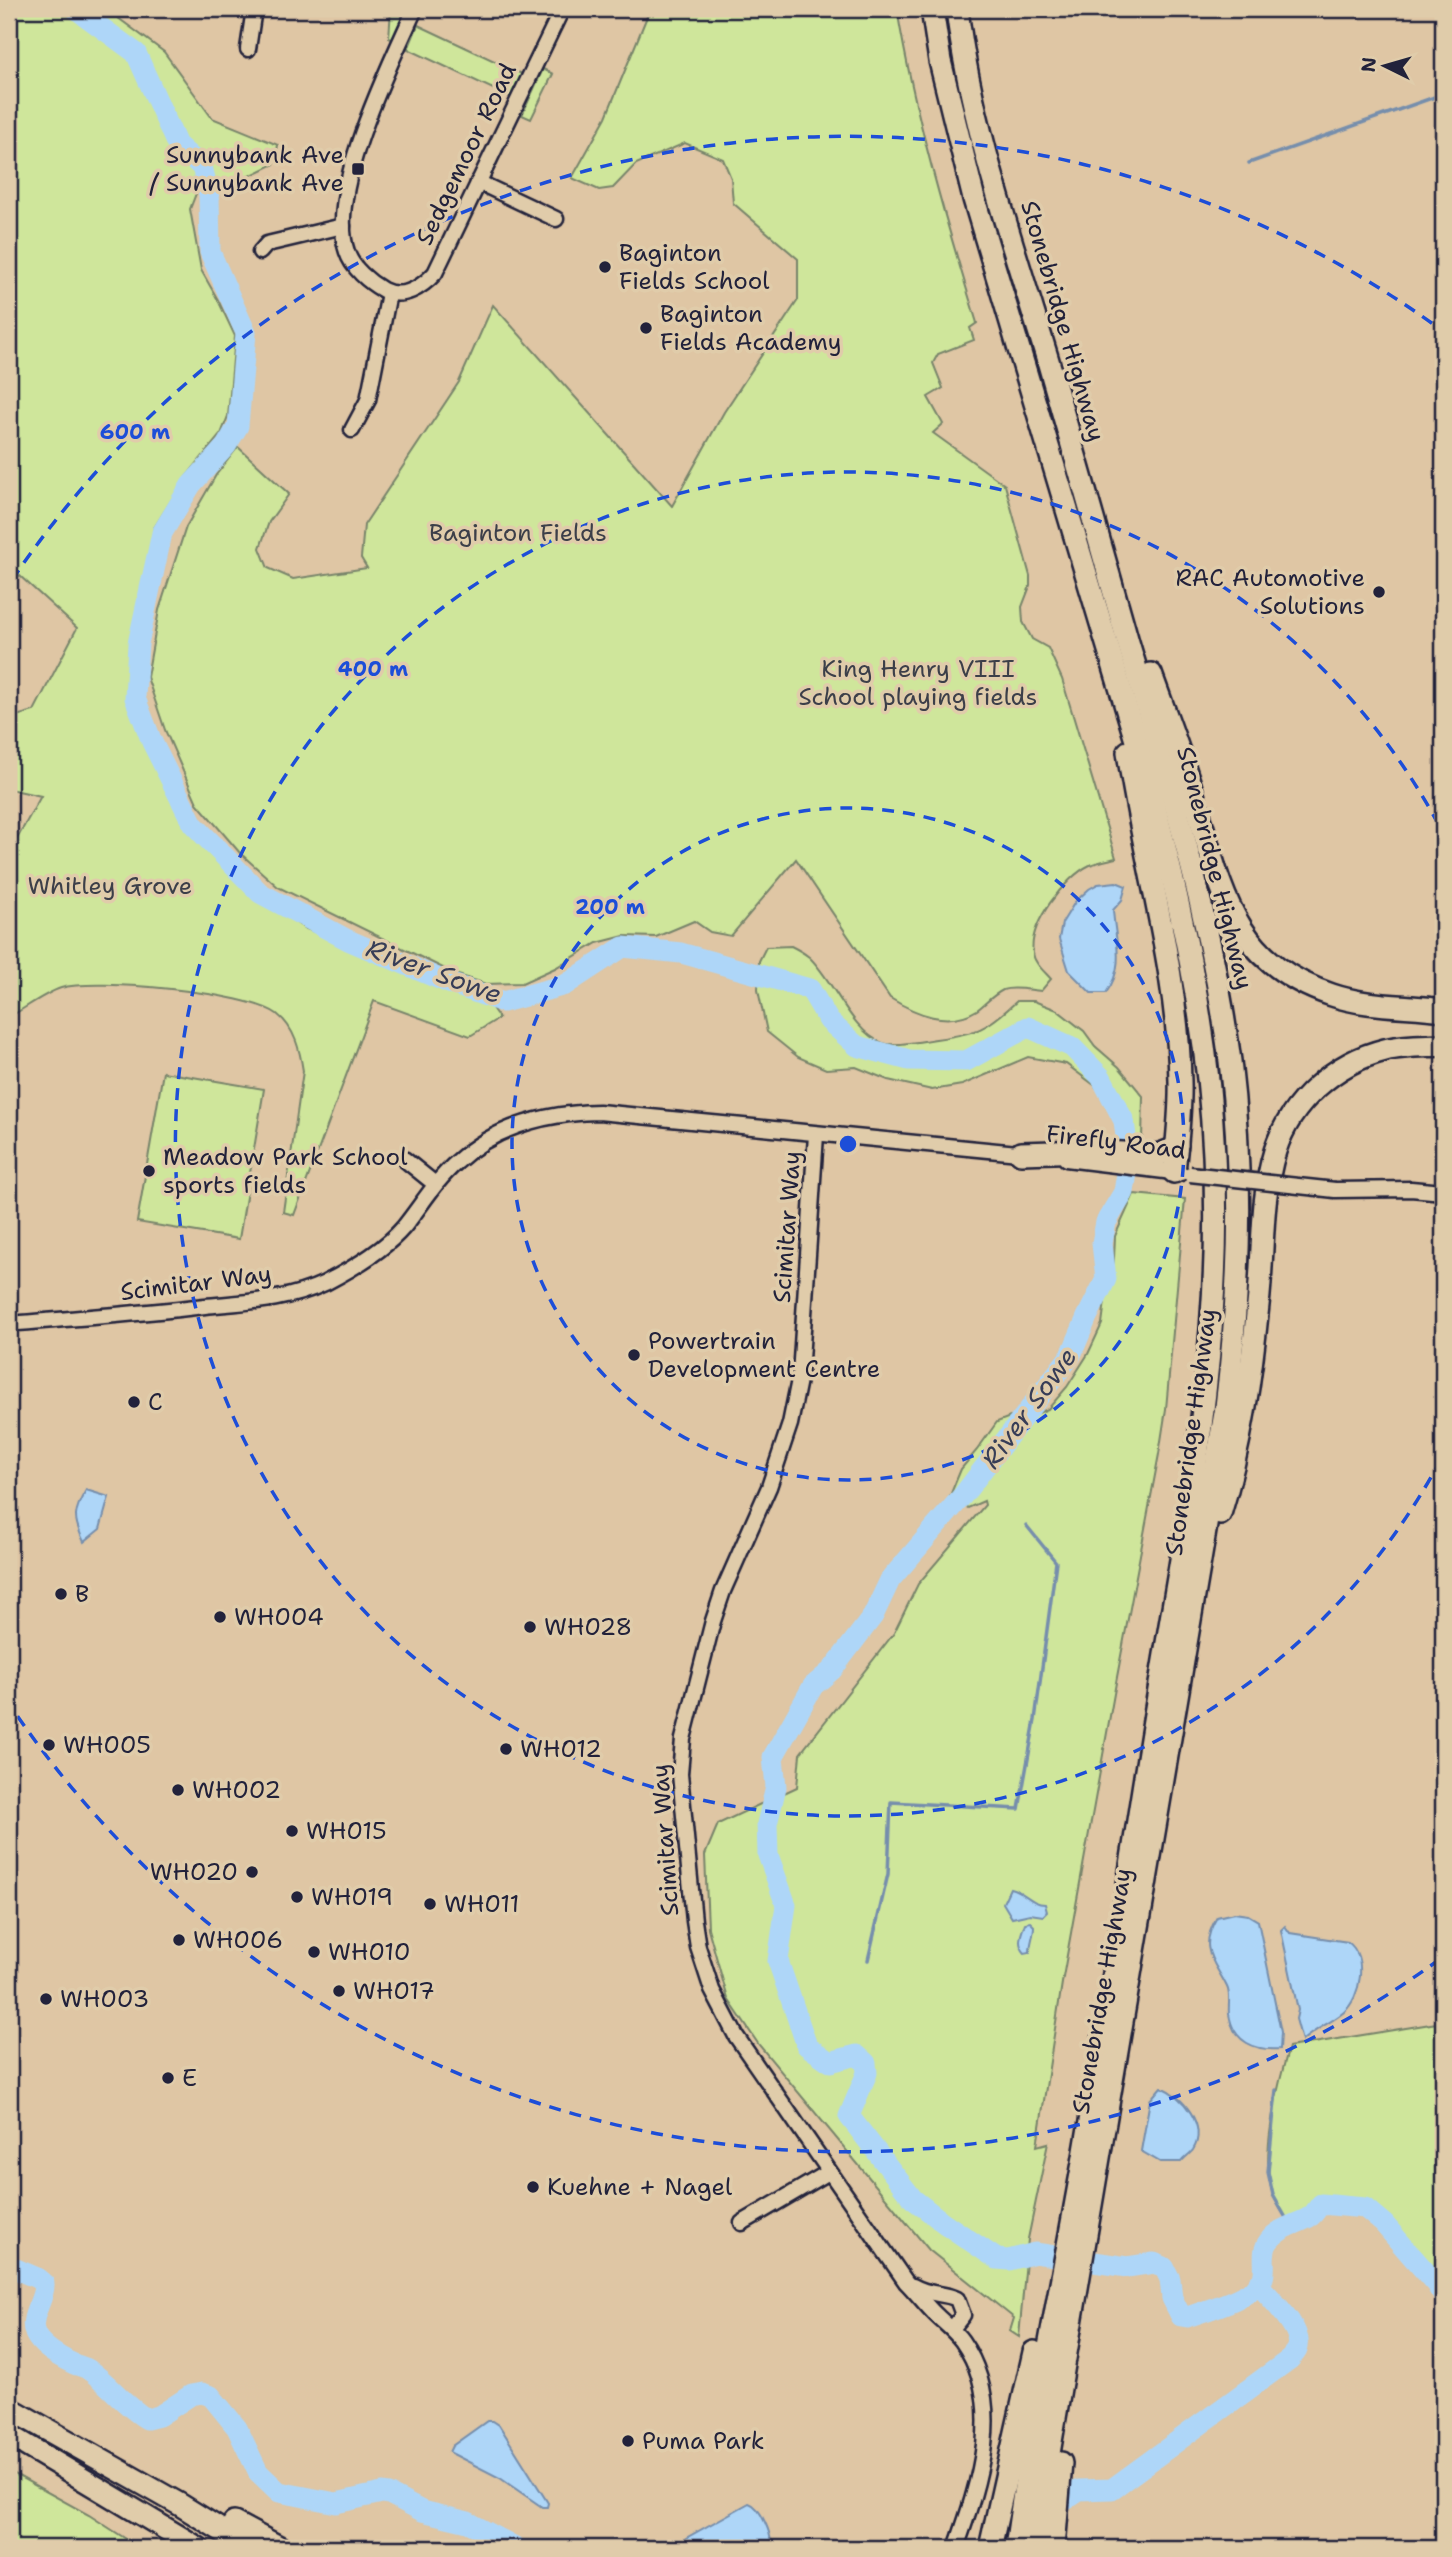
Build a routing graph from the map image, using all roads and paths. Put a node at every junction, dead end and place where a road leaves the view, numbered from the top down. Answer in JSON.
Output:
{"nodes":[{"id":1,"x":254,"y":9,"type":"edge"},
{"id":2,"x":415,"y":9,"type":"edge"},
{"id":3,"x":562,"y":9,"type":"edge"},
{"id":4,"x":932,"y":9,"type":"edge"},
{"id":5,"x":957,"y":9,"type":"edge"},
{"id":6,"x":248,"y":49,"type":"dead end"},
{"id":7,"x":478,"y":182,"type":"junction"},
{"id":8,"x":556,"y":219,"type":"dead end"},
{"id":9,"x":343,"y":226,"type":"junction"},
{"id":10,"x":260,"y":252,"type":"dead end"},
{"id":11,"x":389,"y":293,"type":"junction"},
{"id":12,"x":352,"y":429,"type":"dead end"},
{"id":13,"x":1114,"y":593,"type":"junction"},
{"id":14,"x":1117,"y":681,"type":"junction"},
{"id":15,"x":1443,"y":1010,"type":"edge"},
{"id":16,"x":1443,"y":1045,"type":"edge"},
{"id":17,"x":816,"y":1135,"type":"junction"},
{"id":18,"x":1021,"y":1153,"type":"joint"},
{"id":19,"x":404,"y":1159,"type":"dead end"},
{"id":20,"x":1171,"y":1163,"type":"junction"},
{"id":21,"x":1443,"y":1181,"type":"edge"},
{"id":22,"x":435,"y":1184,"type":"junction"},
{"id":23,"x":1411,"y":1189,"type":"junction"},
{"id":24,"x":1443,"y":1192,"type":"edge"},
{"id":25,"x":9,"y":1324,"type":"edge"},
{"id":26,"x":1193,"y":1602,"type":"junction"},
{"id":27,"x":829,"y":2172,"type":"junction"},
{"id":28,"x":742,"y":2223,"type":"dead end"},
{"id":29,"x":1072,"y":2231,"type":"junction"},
{"id":30,"x":906,"y":2282,"type":"junction"},
{"id":31,"x":1068,"y":2283,"type":"junction"},
{"id":32,"x":952,"y":2329,"type":"junction"},
{"id":33,"x":9,"y":2408,"type":"edge"},
{"id":34,"x":9,"y":2435,"type":"edge"},
{"id":35,"x":179,"y":2504,"type":"junction"},
{"id":36,"x":1042,"y":2533,"type":"edge"},
{"id":37,"x":992,"y":2540,"type":"edge"},
{"id":38,"x":198,"y":2548,"type":"edge"},
{"id":39,"x":250,"y":2548,"type":"edge"},
{"id":40,"x":281,"y":2548,"type":"edge"},
{"id":41,"x":956,"y":2548,"type":"edge"},
{"id":42,"x":1016,"y":2548,"type":"edge"},
{"id":43,"x":1054,"y":2548,"type":"edge"}],
"edges":[{"from":1,"to":6,"type":"street"},
{"from":2,"to":9,"type":"street"},
{"from":3,"to":7,"type":"street","name":"Sedgemoor Road"},
{"from":4,"to":14,"type":"highway","name":"Stonebridge Highway"},
{"from":5,"to":13,"type":"highway","name":"Stonebridge Highway"},
{"from":7,"to":8,"type":"street"},
{"from":7,"to":11,"type":"street","name":"Sedgemoor Road"},
{"from":9,"to":10,"type":"street"},
{"from":9,"to":11,"type":"street"},
{"from":11,"to":12,"type":"street"},
{"from":13,"to":15,"type":"highway"},
{"from":13,"to":26,"type":"highway","name":"Stonebridge Highway"},
{"from":14,"to":20,"type":"highway"},
{"from":14,"to":29,"type":"highway","name":"Stonebridge Highway"},
{"from":16,"to":26,"type":"highway"},
{"from":17,"to":18,"type":"street","name":"Firefly Road"},
{"from":17,"to":22,"type":"street","name":"Scimitar Way"},
{"from":17,"to":27,"type":"street","name":"Scimitar Way"},
{"from":18,"to":20,"type":"highway"},
{"from":19,"to":22,"type":"street"},
{"from":20,"to":23,"type":"street","name":"Firefly Road","bridge":true},
{"from":21,"to":23,"type":"street","name":"Firefly Road"},
{"from":22,"to":25,"type":"street","name":"Scimitar Way"},
{"from":23,"to":24,"type":"street","name":"Firefly Road"},
{"from":26,"to":29,"type":"highway","name":"Stonebridge Highway"},
{"from":27,"to":28,"type":"street"},
{"from":27,"to":30,"type":"street","name":"Scimitar Way"},
{"from":29,"to":31,"type":"highway","name":"Stonebridge Highway"},
{"from":30,"to":32,"type":"street","name":"Scimitar Way"},
{"from":30,"to":32,"type":"street"},
{"from":31,"to":36,"type":"highway","name":"Stonebridge Highway"},
{"from":31,"to":37,"type":"highway"},
{"from":31,"to":42,"type":"highway","name":"Stonebridge Highway"},
{"from":32,"to":41,"type":"street","name":"Scimitar Way"},
{"from":33,"to":35,"type":"highway"},
{"from":34,"to":38,"type":"highway"},
{"from":35,"to":39,"type":"highway"},
{"from":35,"to":40,"type":"highway"},
{"from":36,"to":43,"type":"highway","name":"Stonebridge Highway"}]}
